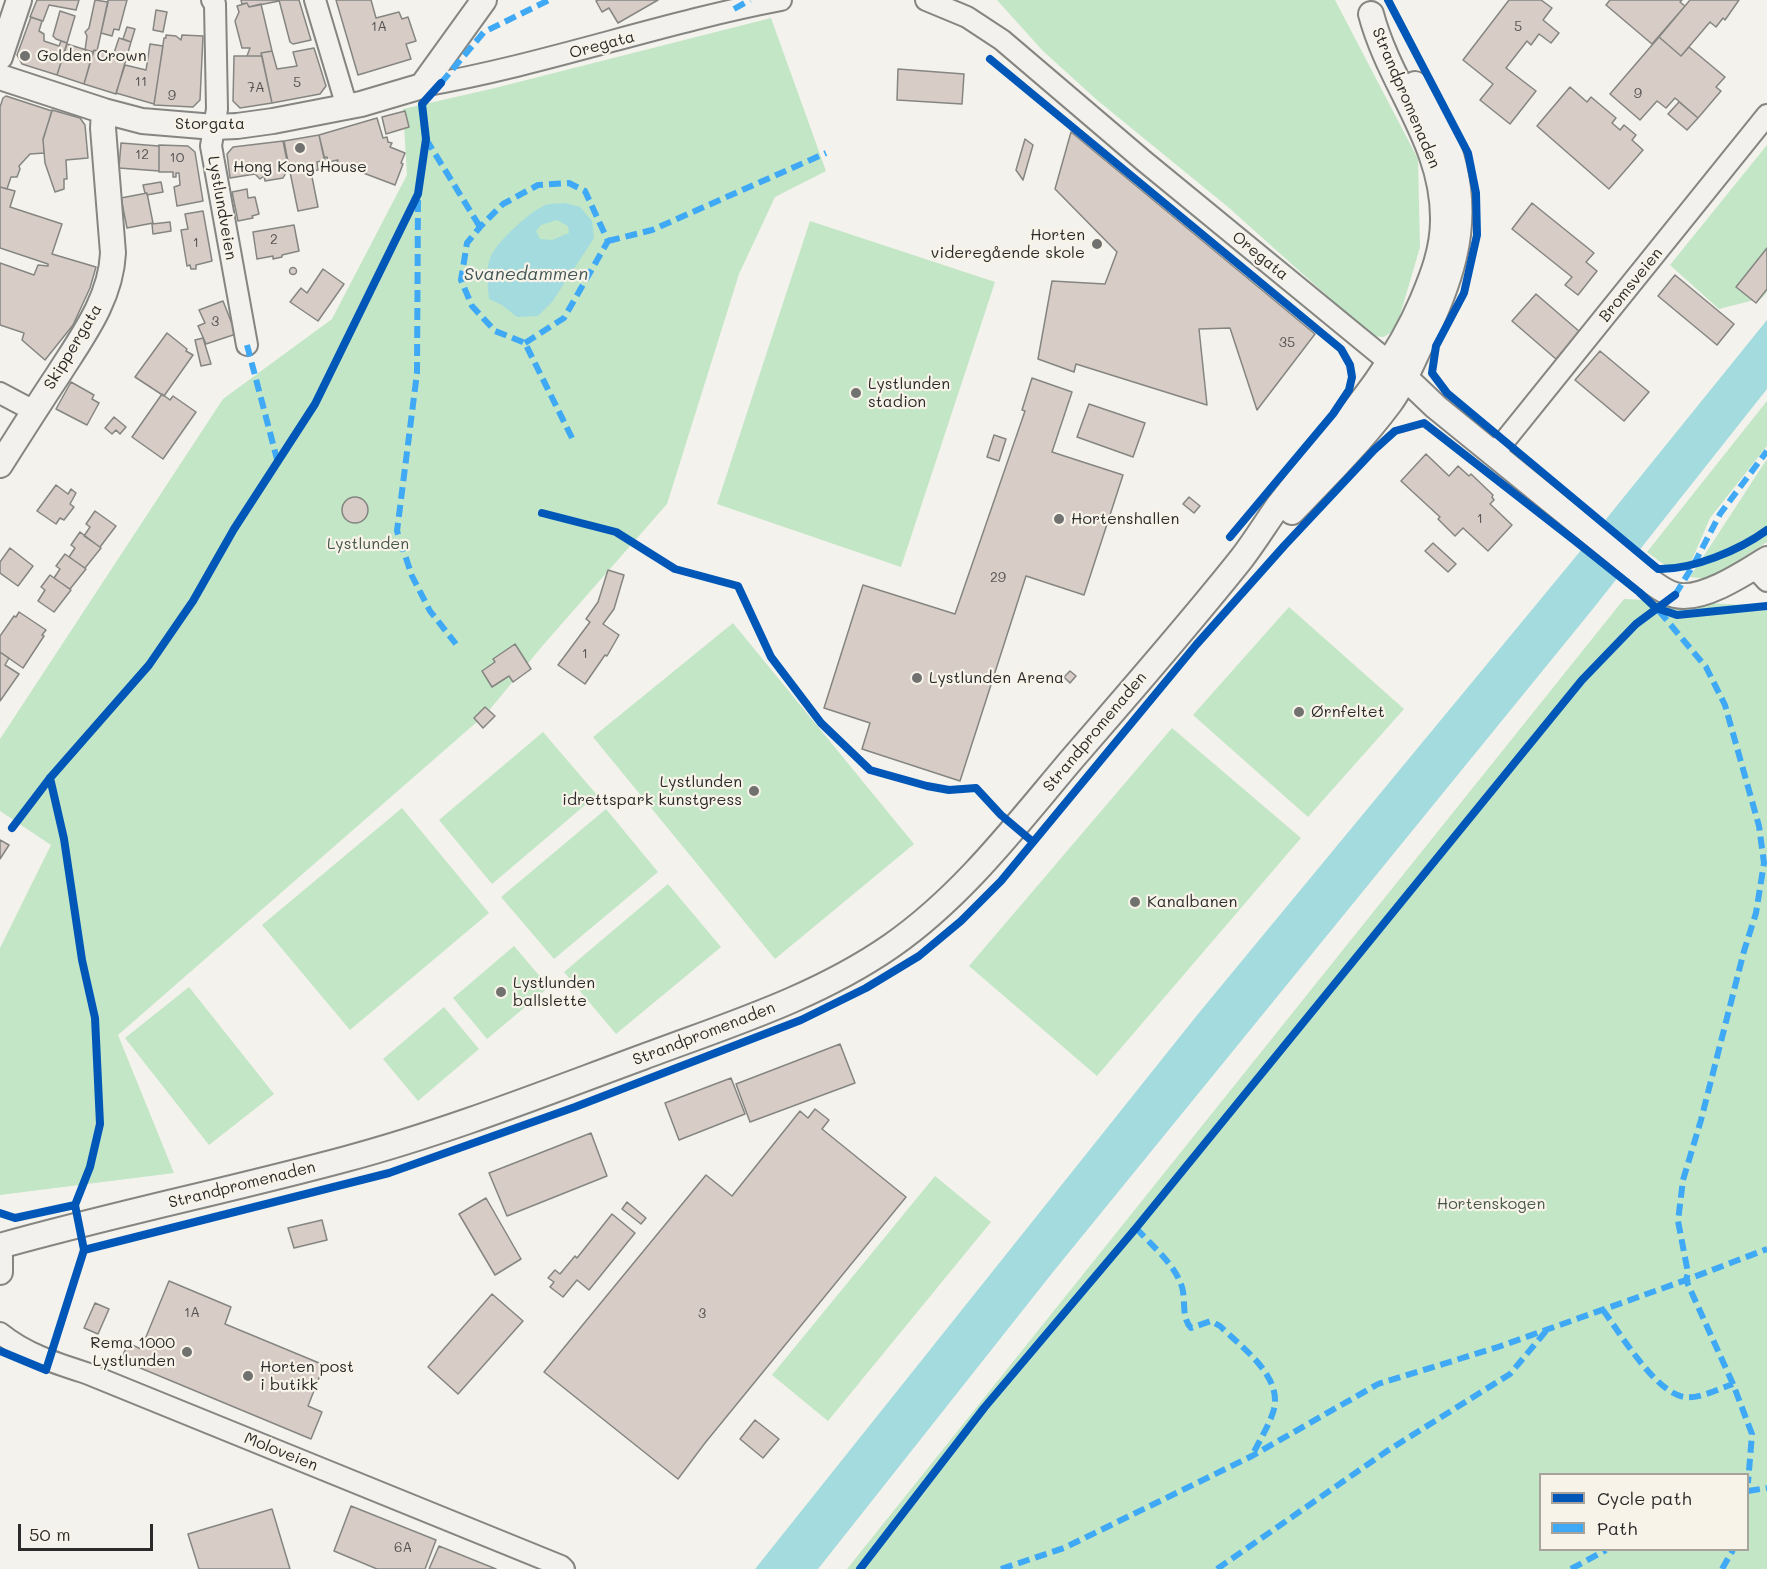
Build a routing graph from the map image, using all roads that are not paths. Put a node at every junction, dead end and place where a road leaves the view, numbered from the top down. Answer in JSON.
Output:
{"nodes":[{"id":1,"x":19,"y":0,"type":"edge"},
{"id":2,"x":212,"y":0,"type":"edge"},
{"id":3,"x":315,"y":0,"type":"edge"},
{"id":4,"x":484,"y":0,"type":"edge"},
{"id":5,"x":781,"y":0,"type":"edge"},
{"id":6,"x":926,"y":0,"type":"edge"},
{"id":7,"x":1367,"y":7,"type":"edge"},
{"id":8,"x":0,"y":57,"type":"edge"},
{"id":9,"x":0,"y":76,"type":"edge"},
{"id":10,"x":422,"y":86,"type":"junction"},
{"id":11,"x":347,"y":107,"type":"junction"},
{"id":12,"x":104,"y":111,"type":"junction"},
{"id":13,"x":1767,"y":115,"type":"edge"},
{"id":14,"x":214,"y":127,"type":"junction"},
{"id":15,"x":247,"y":345,"type":"dead end"},
{"id":16,"x":1389,"y":362,"type":"junction"},
{"id":17,"x":1406,"y":378,"type":"junction"},
{"id":18,"x":0,"y":393,"type":"edge"},
{"id":19,"x":34,"y":411,"type":"junction"},
{"id":20,"x":1494,"y":454,"type":"junction"},
{"id":21,"x":0,"y":465,"type":"edge"},
{"id":22,"x":1245,"y":554,"type":"junction"},
{"id":23,"x":1763,"y":569,"type":"edge"},
{"id":24,"x":0,"y":1246,"type":"edge"},
{"id":25,"x":0,"y":1257,"type":"edge"},
{"id":26,"x":0,"y":1272,"type":"edge"},
{"id":27,"x":0,"y":1333,"type":"edge"},
{"id":28,"x":564,"y":1569,"type":"edge"}],
"edges":[{"from":1,"to":8,"type":"main road"},
{"from":2,"to":14,"type":"street","name":"Lystlundveien"},
{"from":3,"to":11,"type":"street"},
{"from":4,"to":10,"type":"main road"},
{"from":5,"to":10,"type":"street","name":"Oregata"},
{"from":6,"to":16,"type":"street","name":"Oregata"},
{"from":7,"to":16,"type":"main road","name":"Strandpromenaden"},
{"from":7,"to":17,"type":"main road","name":"Strandpromenaden"},
{"from":9,"to":12,"type":"main road","name":"Storgata"},
{"from":10,"to":11,"type":"main road","name":"Storgata"},
{"from":11,"to":14,"type":"main road","name":"Storgata"},
{"from":12,"to":14,"type":"main road","name":"Storgata"},
{"from":12,"to":19,"type":"main road","name":"Skippergata"},
{"from":13,"to":20,"type":"street","name":"Bromsveien"},
{"from":14,"to":15,"type":"street","name":"Lystlundveien"},
{"from":16,"to":17,"type":"main road","name":"Oregata"},
{"from":16,"to":22,"type":"main road","name":"Strandpromenaden"},
{"from":17,"to":20,"type":"main road","name":"Oregata"},
{"from":17,"to":22,"type":"main road","name":"Strandpromenaden"},
{"from":18,"to":19,"type":"street"},
{"from":19,"to":21,"type":"main road","name":"Skippergata"},
{"from":20,"to":23,"type":"main road","name":"Oregata"},
{"from":22,"to":24,"type":"main road","name":"Strandpromenaden"},
{"from":25,"to":26,"type":"main road"},
{"from":27,"to":28,"type":"street","name":"Moloveien"}]}
